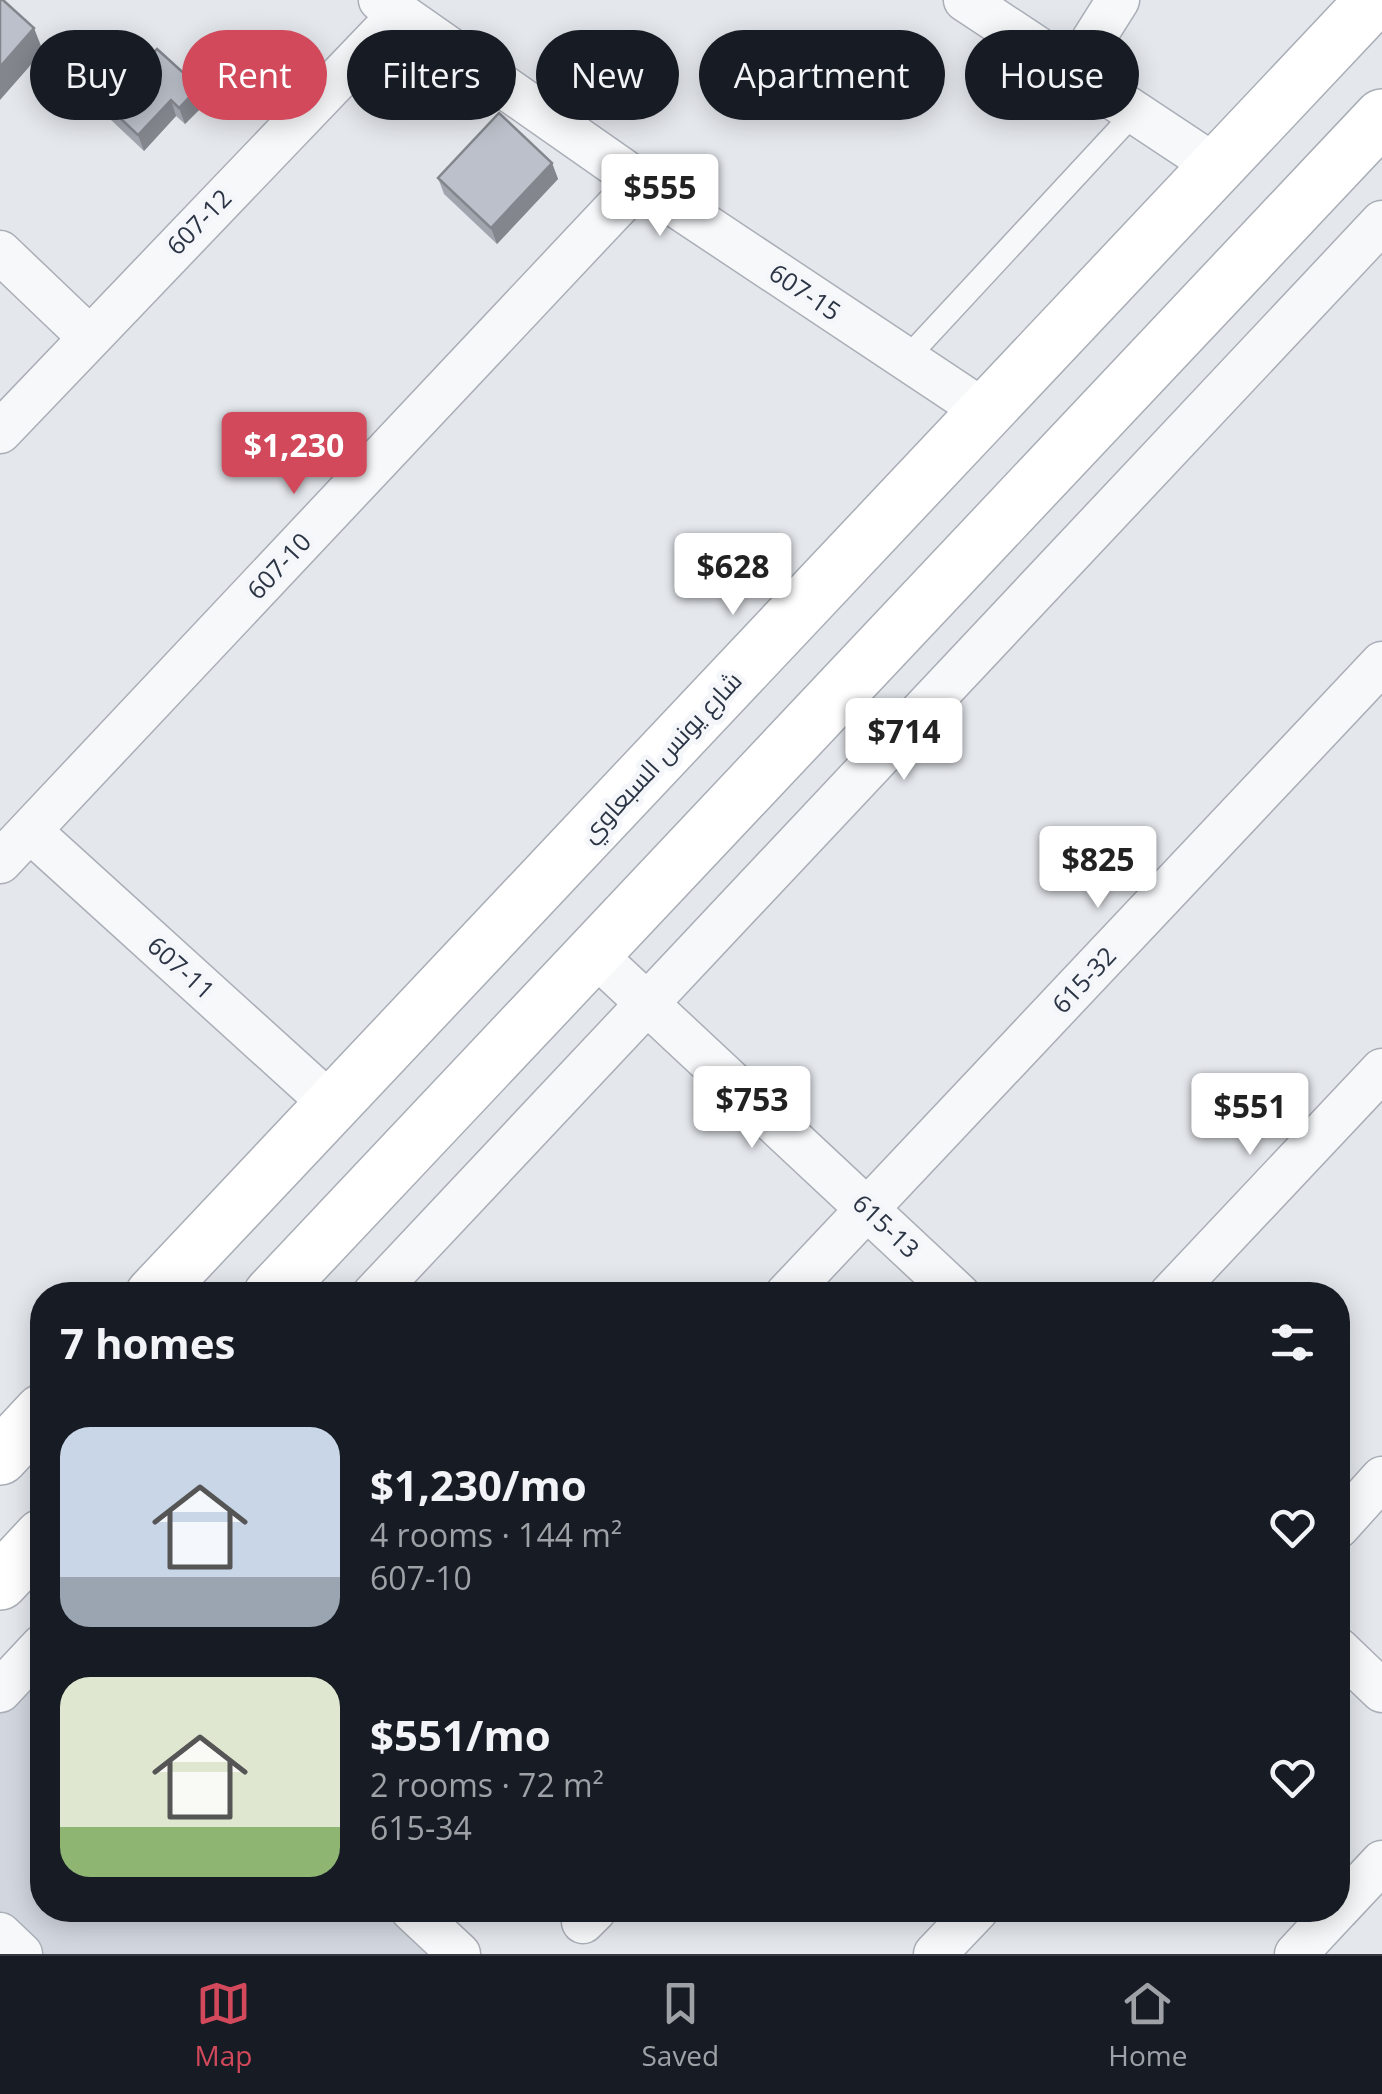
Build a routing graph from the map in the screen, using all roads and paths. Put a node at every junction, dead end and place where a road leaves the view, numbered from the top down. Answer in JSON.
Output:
{"nodes":[{"id":1,"x":964,"y":0,"type":"edge"},
{"id":2,"x":1118,"y":0,"type":"edge"},
{"id":3,"x":1374,"y":0,"type":"edge"},
{"id":4,"x":390,"y":7,"type":"edge"},
{"id":5,"x":1011,"y":30,"type":"edge"},
{"id":6,"x":1099,"y":30,"type":"edge"},
{"id":7,"x":1139,"y":114,"type":"edge"},
{"id":8,"x":1382,"y":117,"type":"edge"},
{"id":9,"x":1129,"y":120,"type":"edge"},
{"id":10,"x":1217,"y":167,"type":"junction"},
{"id":11,"x":640,"y":182,"type":"junction"},
{"id":12,"x":1382,"y":222,"type":"edge"},
{"id":13,"x":0,"y":252,"type":"edge"},
{"id":14,"x":88,"y":336,"type":"junction"},
{"id":15,"x":906,"y":359,"type":"junction"},
{"id":16,"x":986,"y":412,"type":"junction"},
{"id":17,"x":0,"y":432,"type":"edge"},
{"id":18,"x":1382,"y":664,"type":"edge"},
{"id":19,"x":30,"y":831,"type":"junction"},
{"id":20,"x":0,"y":862,"type":"edge"},
{"id":21,"x":593,"y":953,"type":"junction"},
{"id":22,"x":647,"y":1004,"type":"junction"},
{"id":23,"x":1382,"y":1070,"type":"edge"},
{"id":24,"x":332,"y":1105,"type":"junction"},
{"id":25,"x":868,"y":1209,"type":"junction"},
{"id":26,"x":165,"y":1282,"type":"edge"},
{"id":27,"x":283,"y":1282,"type":"edge"},
{"id":28,"x":385,"y":1282,"type":"edge"},
{"id":29,"x":798,"y":1282,"type":"edge"},
{"id":30,"x":946,"y":1282,"type":"edge"},
{"id":31,"x":1182,"y":1282,"type":"edge"},
{"id":32,"x":30,"y":1425,"type":"edge"},
{"id":33,"x":0,"y":1457,"type":"edge"},
{"id":34,"x":1382,"y":1478,"type":"edge"},
{"id":35,"x":1350,"y":1514,"type":"edge"},
{"id":36,"x":30,"y":1550,"type":"edge"},
{"id":37,"x":0,"y":1582,"type":"edge"},
{"id":38,"x":30,"y":1659,"type":"edge"},
{"id":39,"x":1350,"y":1660,"type":"edge"},
{"id":40,"x":1382,"y":1691,"type":"edge"},
{"id":41,"x":0,"y":1692,"type":"edge"},
{"id":42,"x":1382,"y":1862,"type":"edge"},
{"id":43,"x":1350,"y":1896,"type":"edge"},
{"id":44,"x":424,"y":1922,"type":"edge"},
{"id":45,"x":966,"y":1922,"type":"edge"},
{"id":46,"x":1326,"y":1922,"type":"edge"},
{"id":47,"x":0,"y":1934,"type":"edge"},
{"id":48,"x":456,"y":1953,"type":"edge"},
{"id":49,"x":21,"y":1954,"type":"edge"},
{"id":50,"x":935,"y":1954,"type":"edge"},
{"id":51,"x":1296,"y":1954,"type":"edge"}],
"edges":[{"from":1,"to":5,"type":"street"},
{"from":2,"to":6,"type":"street"},
{"from":3,"to":10,"type":"main road","name":"شارع يونس السبعاوي"},
{"from":4,"to":11,"type":"street","name":"607-15"},
{"from":4,"to":14,"type":"street","name":"607-12"},
{"from":7,"to":10,"type":"street"},
{"from":8,"to":21,"type":"main road"},
{"from":9,"to":15,"type":"lane"},
{"from":10,"to":16,"type":"main road","name":"شارع يونس السبعاوي"},
{"from":11,"to":15,"type":"street","name":"607-15"},
{"from":11,"to":19,"type":"street","name":"607-10"},
{"from":12,"to":22,"type":"street"},
{"from":13,"to":14,"type":"street"},
{"from":14,"to":17,"type":"street","name":"607-12"},
{"from":15,"to":16,"type":"street","name":"607-15"},
{"from":16,"to":24,"type":"main road","name":"شارع يونس السبعاوي"},
{"from":18,"to":25,"type":"street","name":"615-32"},
{"from":19,"to":20,"type":"street","name":"607-10"},
{"from":19,"to":24,"type":"street","name":"607-11"},
{"from":21,"to":22,"type":"street","name":"615-13"},
{"from":21,"to":27,"type":"main road"},
{"from":22,"to":25,"type":"street","name":"615-13"},
{"from":22,"to":28,"type":"street"},
{"from":23,"to":31,"type":"street"},
{"from":24,"to":26,"type":"main road","name":"شارع يونس السبعاوي"},
{"from":25,"to":29,"type":"street","name":"615-32"},
{"from":25,"to":30,"type":"street","name":"615-13"},
{"from":32,"to":33,"type":"main road"},
{"from":34,"to":35,"type":"street"},
{"from":36,"to":37,"type":"main road"},
{"from":38,"to":41,"type":"street"},
{"from":39,"to":40,"type":"street"},
{"from":42,"to":43,"type":"street"},
{"from":44,"to":48,"type":"street"},
{"from":45,"to":50,"type":"street"},
{"from":46,"to":51,"type":"street"},
{"from":47,"to":49,"type":"street"}]}
